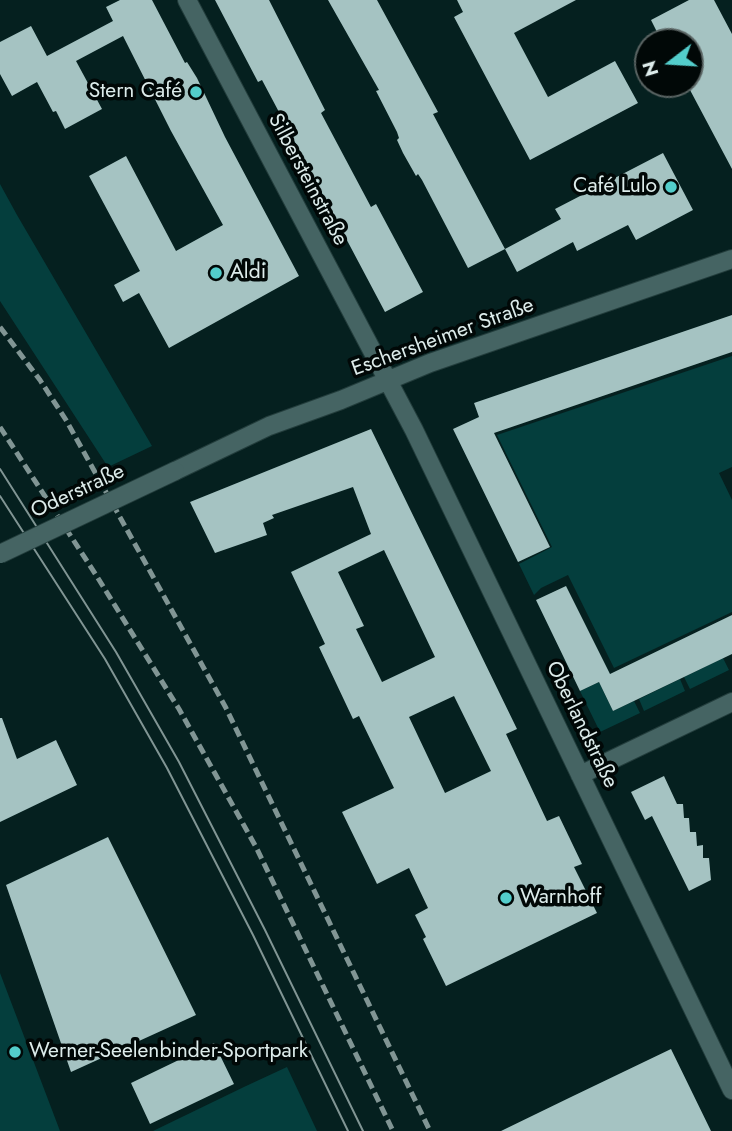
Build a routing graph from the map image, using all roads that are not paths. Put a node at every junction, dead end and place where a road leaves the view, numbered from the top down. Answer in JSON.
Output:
{"nodes":[{"id":1,"x":187,"y":0,"type":"edge"},
{"id":2,"x":732,"y":260,"type":"edge"},
{"id":3,"x":388,"y":380,"type":"junction"},
{"id":4,"x":175,"y":471,"type":"joint"},
{"id":5,"x":0,"y":554,"type":"edge"},
{"id":6,"x":732,"y":702,"type":"edge"},
{"id":7,"x":580,"y":775,"type":"junction"},
{"id":8,"x":732,"y":1090,"type":"edge"}],
"edges":[{"from":1,"to":3,"type":"street","name":"Silbersteinstraße"},
{"from":2,"to":3,"type":"street","name":"Eschersheimer Straße"},
{"from":3,"to":4,"type":"street","name":"Eschersheimer Straße"},
{"from":3,"to":7,"type":"street","name":"Oberlandstraße"},
{"from":4,"to":5,"type":"street","name":"Oderstraße","bridge":true},
{"from":6,"to":7,"type":"street"},
{"from":7,"to":8,"type":"street","name":"Oberlandstraße"}]}
